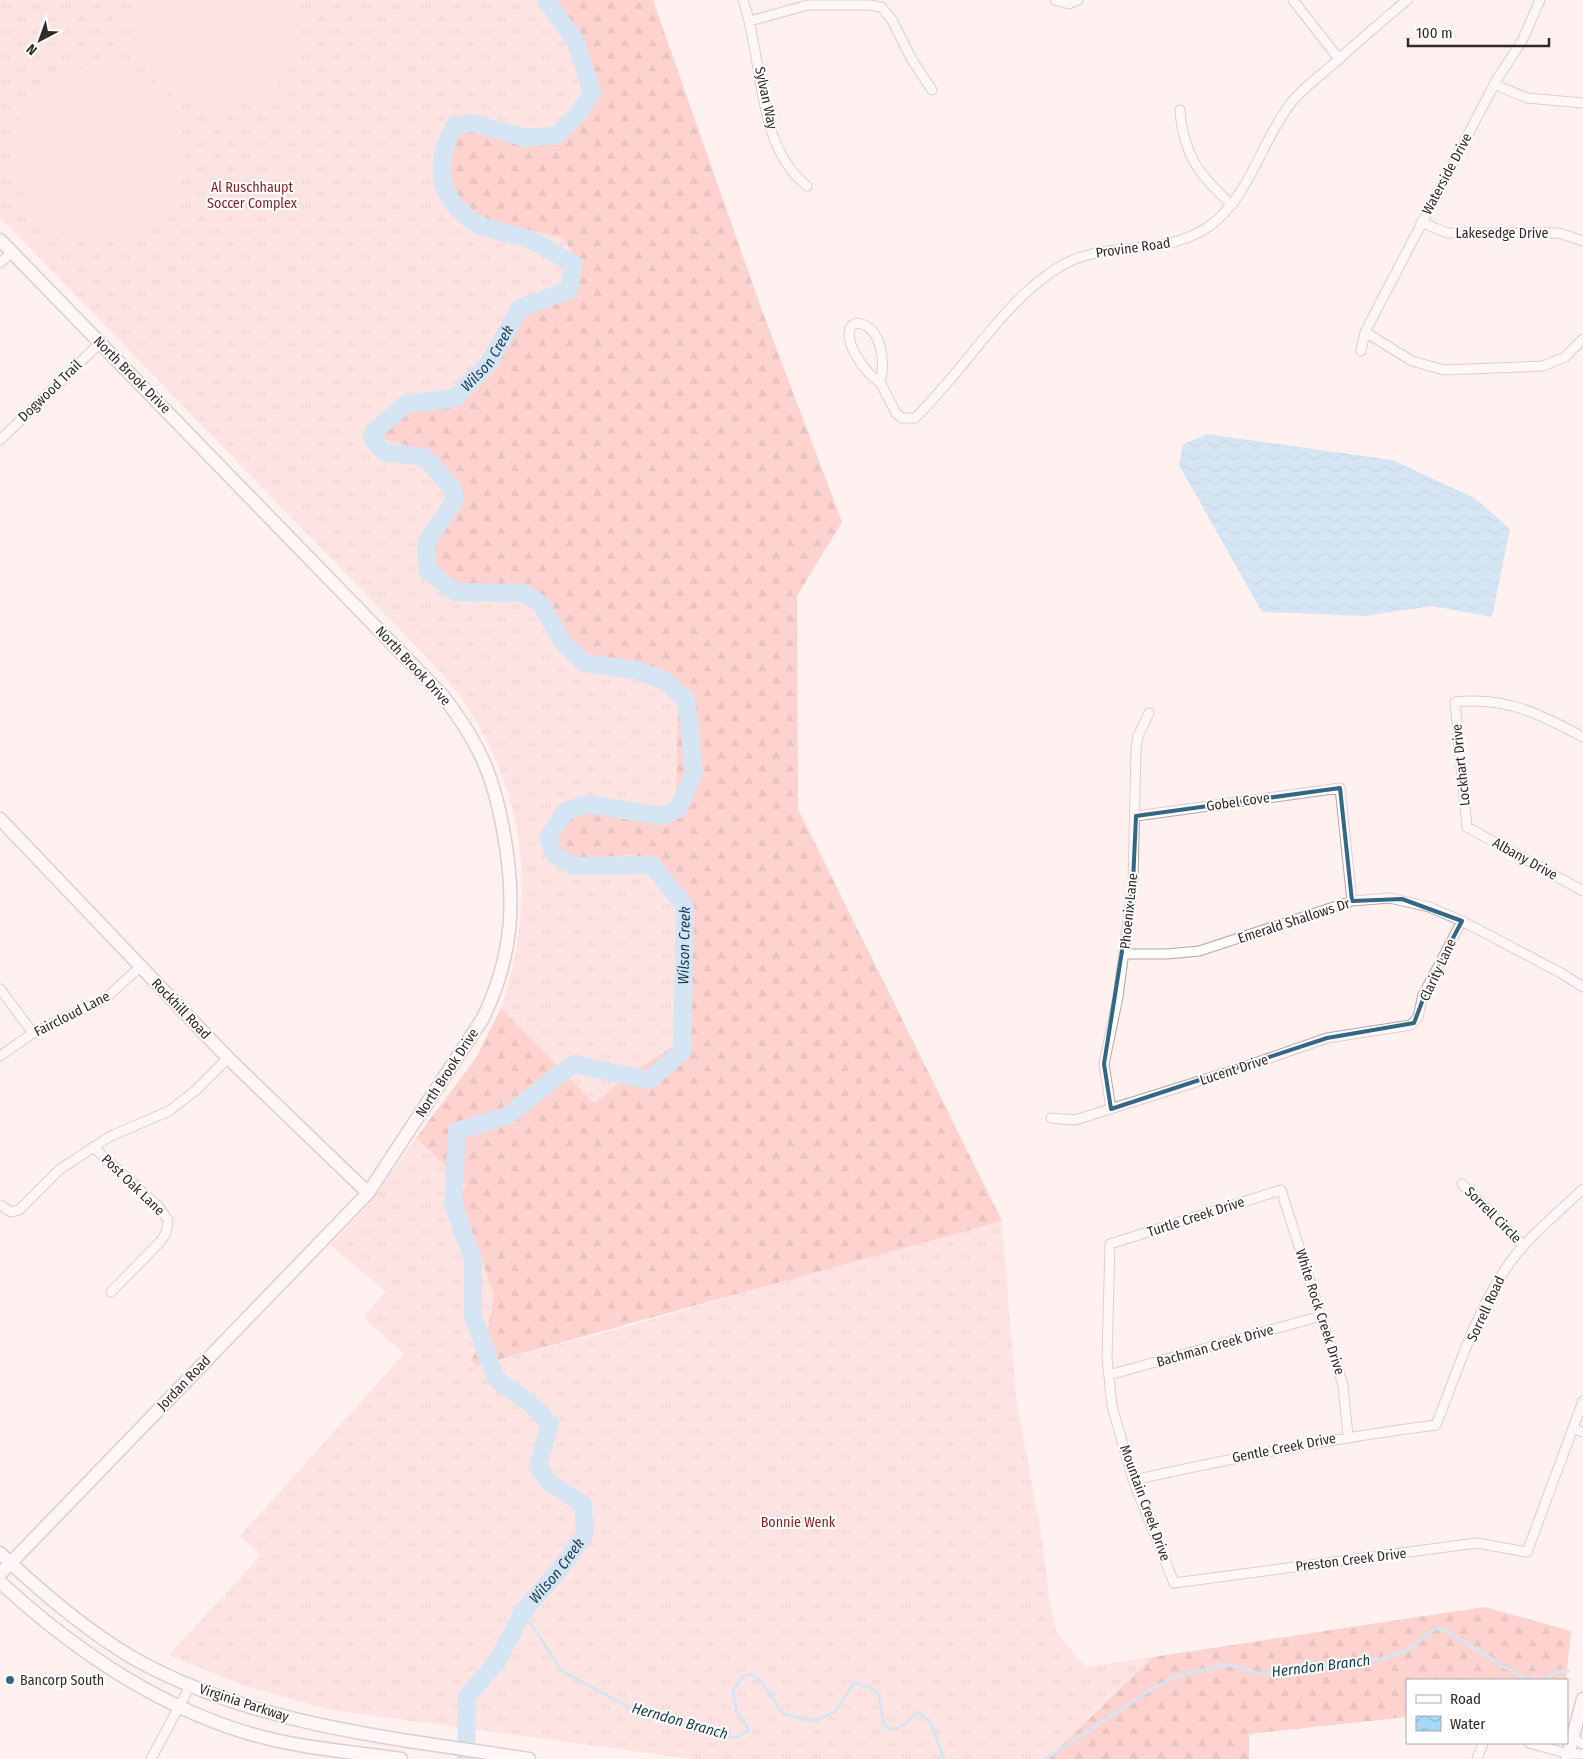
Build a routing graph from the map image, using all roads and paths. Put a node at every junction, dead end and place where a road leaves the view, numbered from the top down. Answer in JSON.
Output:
{"nodes":[{"id":1,"x":742,"y":0,"type":"edge"},
{"id":2,"x":1055,"y":0,"type":"edge"},
{"id":3,"x":1078,"y":0,"type":"edge"},
{"id":4,"x":1292,"y":0,"type":"edge"},
{"id":5,"x":1407,"y":0,"type":"edge"},
{"id":6,"x":1540,"y":0,"type":"edge"},
{"id":7,"x":750,"y":21,"type":"junction"},
{"id":8,"x":1339,"y":59,"type":"junction"},
{"id":9,"x":1494,"y":84,"type":"junction"},
{"id":10,"x":932,"y":90,"type":"dead end"},
{"id":11,"x":1583,"y":103,"type":"edge"},
{"id":12,"x":1180,"y":110,"type":"dead end"},
{"id":13,"x":807,"y":186,"type":"dead end"},
{"id":14,"x":1232,"y":205,"type":"junction"},
{"id":15,"x":1421,"y":222,"type":"junction"},
{"id":16,"x":0,"y":240,"type":"edge"},
{"id":17,"x":1583,"y":241,"type":"edge"},
{"id":18,"x":11,"y":252,"type":"junction"},
{"id":19,"x":0,"y":263,"type":"edge"},
{"id":20,"x":1365,"y":332,"type":"junction"},
{"id":21,"x":1583,"y":339,"type":"edge"},
{"id":22,"x":100,"y":343,"type":"junction"},
{"id":23,"x":1361,"y":351,"type":"dead end"},
{"id":24,"x":880,"y":382,"type":"junction"},
{"id":25,"x":0,"y":440,"type":"edge"},
{"id":26,"x":1149,"y":713,"type":"dead end"},
{"id":27,"x":1583,"y":737,"type":"edge"},
{"id":28,"x":1136,"y":816,"type":"junction"},
{"id":29,"x":0,"y":819,"type":"edge"},
{"id":30,"x":1467,"y":827,"type":"joint"},
{"id":31,"x":1583,"y":890,"type":"edge"},
{"id":32,"x":1352,"y":901,"type":"junction"},
{"id":33,"x":1462,"y":921,"type":"junction"},
{"id":34,"x":1124,"y":954,"type":"junction"},
{"id":35,"x":140,"y":967,"type":"junction"},
{"id":36,"x":1583,"y":988,"type":"edge"},
{"id":37,"x":0,"y":989,"type":"edge"},
{"id":38,"x":1417,"y":1020,"type":"joint"},
{"id":39,"x":33,"y":1033,"type":"junction"},
{"id":40,"x":0,"y":1056,"type":"edge"},
{"id":41,"x":228,"y":1058,"type":"junction"},
{"id":42,"x":1111,"y":1109,"type":"junction"},
{"id":43,"x":1051,"y":1118,"type":"dead end"},
{"id":44,"x":93,"y":1147,"type":"junction"},
{"id":45,"x":1462,"y":1184,"type":"dead end"},
{"id":46,"x":1583,"y":1189,"type":"edge"},
{"id":47,"x":1281,"y":1190,"type":"joint"},
{"id":48,"x":368,"y":1193,"type":"junction"},
{"id":49,"x":0,"y":1205,"type":"edge"},
{"id":50,"x":1110,"y":1244,"type":"joint"},
{"id":51,"x":1524,"y":1246,"type":"junction"},
{"id":52,"x":111,"y":1292,"type":"dead end"},
{"id":53,"x":1321,"y":1316,"type":"junction"},
{"id":54,"x":1109,"y":1375,"type":"junction"},
{"id":55,"x":1583,"y":1401,"type":"edge"},
{"id":56,"x":1436,"y":1425,"type":"joint"},
{"id":57,"x":1573,"y":1429,"type":"junction"},
{"id":58,"x":1583,"y":1432,"type":"edge"},
{"id":59,"x":1348,"y":1436,"type":"junction"},
{"id":60,"x":1133,"y":1480,"type":"junction"},
{"id":61,"x":0,"y":1553,"type":"edge"},
{"id":62,"x":10,"y":1563,"type":"junction"},
{"id":63,"x":0,"y":1574,"type":"edge"},
{"id":64,"x":0,"y":1582,"type":"edge"},
{"id":65,"x":1174,"y":1583,"type":"joint"},
{"id":66,"x":190,"y":1686,"type":"junction"},
{"id":67,"x":1583,"y":1699,"type":"edge"},
{"id":68,"x":180,"y":1706,"type":"junction"},
{"id":69,"x":1574,"y":1739,"type":"edge"},
{"id":70,"x":1483,"y":1744,"type":"edge"},
{"id":71,"x":1532,"y":1744,"type":"edge"},
{"id":72,"x":1583,"y":1754,"type":"edge"},
{"id":73,"x":1568,"y":1757,"type":"edge"},
{"id":74,"x":151,"y":1759,"type":"edge"},
{"id":75,"x":401,"y":1759,"type":"edge"},
{"id":76,"x":529,"y":1759,"type":"edge"},
{"id":77,"x":1478,"y":1759,"type":"edge"}],
"edges":[{"from":1,"to":7,"type":"street","name":"Sylvan Way"},
{"from":2,"to":3,"type":"street"},
{"from":4,"to":8,"type":"street"},
{"from":5,"to":8,"type":"street","name":"Provine Road"},
{"from":6,"to":9,"type":"street","name":"Waterside Drive"},
{"from":7,"to":10,"type":"street"},
{"from":7,"to":13,"type":"street","name":"Sylvan Way"},
{"from":8,"to":14,"type":"street","name":"Provine Road"},
{"from":9,"to":11,"type":"street"},
{"from":9,"to":15,"type":"street","name":"Waterside Drive"},
{"from":12,"to":14,"type":"street"},
{"from":14,"to":24,"type":"street","name":"Provine Road"},
{"from":15,"to":17,"type":"street","name":"Lakesedge Drive"},
{"from":15,"to":20,"type":"street","name":"Waterside Drive"},
{"from":16,"to":18,"type":"street","name":"North Brook Drive"},
{"from":18,"to":19,"type":"street"},
{"from":18,"to":22,"type":"street","name":"North Brook Drive"},
{"from":20,"to":21,"type":"street"},
{"from":20,"to":23,"type":"street","name":"Waterside Drive"},
{"from":22,"to":25,"type":"street","name":"Dogwood Trail"},
{"from":22,"to":48,"type":"street","name":"North Brook Drive"},
{"from":24,"to":24,"type":"street"},
{"from":26,"to":28,"type":"street","name":"Phoenix Lane"},
{"from":27,"to":30,"type":"street","name":"Lockhart Drive"},
{"from":28,"to":32,"type":"street","name":"Gobel Cove"},
{"from":28,"to":34,"type":"street","name":"Phoenix Lane"},
{"from":29,"to":35,"type":"street","name":"Rockhill Road"},
{"from":30,"to":31,"type":"street","name":"Albany Drive"},
{"from":32,"to":33,"type":"street","name":"Emerald Shallows Dr"},
{"from":32,"to":34,"type":"street","name":"Emerald Shallows Dr"},
{"from":33,"to":36,"type":"street","name":"Emerald Shallows Dr"},
{"from":33,"to":38,"type":"street","name":"Clarity Lane"},
{"from":34,"to":42,"type":"street","name":"Phoenix Lane"},
{"from":35,"to":39,"type":"street","name":"Faircloud Lane"},
{"from":35,"to":41,"type":"street","name":"Rockhill Road"},
{"from":37,"to":39,"type":"street"},
{"from":38,"to":42,"type":"street","name":"Lucent Drive"},
{"from":39,"to":40,"type":"street","name":"Faircloud Lane"},
{"from":41,"to":44,"type":"street"},
{"from":41,"to":48,"type":"street","name":"Rockhill Road"},
{"from":42,"to":43,"type":"street","name":"Lucent Drive"},
{"from":44,"to":49,"type":"street"},
{"from":44,"to":52,"type":"street","name":"Post Oak Lane"},
{"from":45,"to":51,"type":"street","name":"Sorrell Circle"},
{"from":46,"to":51,"type":"street","name":"Sorrell Road"},
{"from":47,"to":50,"type":"street","name":"Turtle Creek Drive"},
{"from":47,"to":53,"type":"street","name":"White Rock Creek Drive"},
{"from":48,"to":62,"type":"street","name":"Jordan Road"},
{"from":50,"to":54,"type":"street","name":"Mountain Creek Drive"},
{"from":51,"to":56,"type":"street","name":"Sorrell Road"},
{"from":53,"to":54,"type":"street","name":"Bachman Creek Drive"},
{"from":53,"to":59,"type":"street","name":"White Rock Creek Drive"},
{"from":54,"to":60,"type":"street","name":"Mountain Creek Drive"},
{"from":55,"to":57,"type":"street"},
{"from":56,"to":59,"type":"street","name":"Gentle Creek Drive"},
{"from":57,"to":58,"type":"street"},
{"from":57,"to":65,"type":"street","name":"Preston Creek Drive"},
{"from":59,"to":60,"type":"street","name":"Gentle Creek Drive"},
{"from":60,"to":65,"type":"street","name":"Mountain Creek Drive"},
{"from":61,"to":62,"type":"street","name":"Virginia Parkway"},
{"from":62,"to":63,"type":"street","name":"Jordan Road"},
{"from":62,"to":66,"type":"street","name":"Virginia Parkway"},
{"from":64,"to":68,"type":"street","name":"Virginia Parkway"},
{"from":66,"to":68,"type":"street"},
{"from":66,"to":76,"type":"street","name":"Virginia Parkway"},
{"from":67,"to":69,"type":"street"},
{"from":68,"to":74,"type":"street"},
{"from":68,"to":75,"type":"street","name":"Virginia Parkway"},
{"from":69,"to":73,"type":"street"},
{"from":70,"to":77,"type":"street"},
{"from":71,"to":73,"type":"street"},
{"from":72,"to":73,"type":"street"}]}
